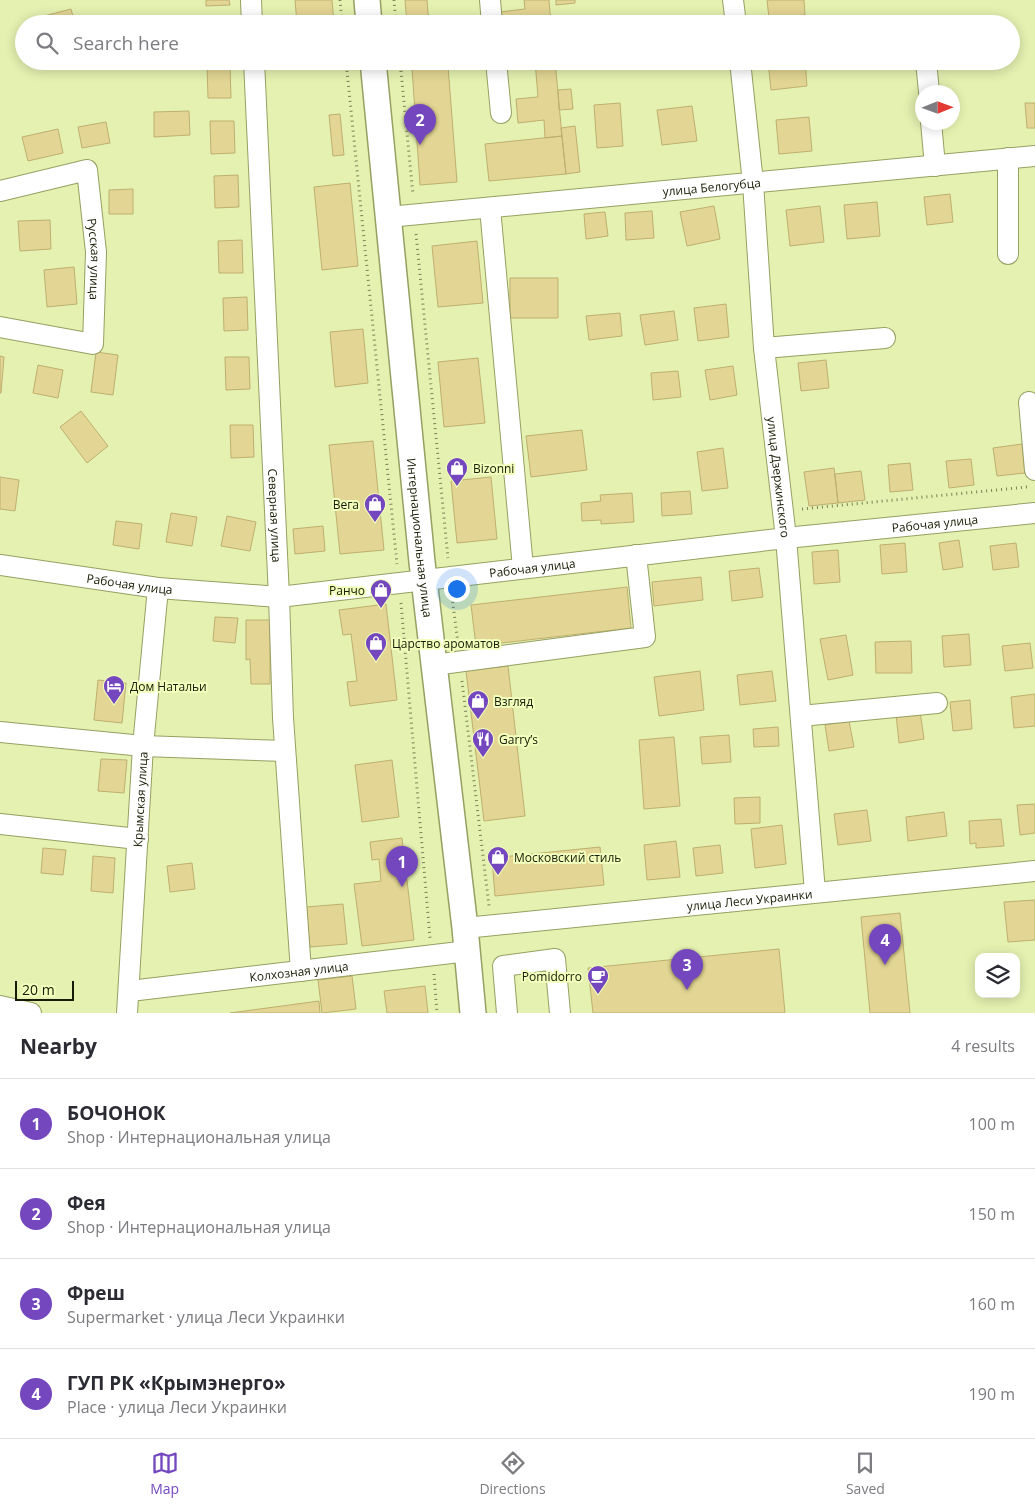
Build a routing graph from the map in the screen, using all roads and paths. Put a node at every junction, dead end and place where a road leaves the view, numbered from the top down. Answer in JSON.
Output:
{"nodes":[{"id":1,"x":251,"y":0,"type":"edge"},
{"id":2,"x":340,"y":0,"type":"edge"},
{"id":3,"x":367,"y":0,"type":"edge"},
{"id":4,"x":394,"y":0,"type":"edge"},
{"id":5,"x":490,"y":0,"type":"edge"},
{"id":6,"x":733,"y":0,"type":"edge"},
{"id":7,"x":252,"y":15,"type":"edge"},
{"id":8,"x":341,"y":15,"type":"edge"},
{"id":9,"x":368,"y":15,"type":"edge"},
{"id":10,"x":395,"y":15,"type":"edge"},
{"id":11,"x":491,"y":15,"type":"edge"},
{"id":12,"x":735,"y":15,"type":"edge"},
{"id":13,"x":254,"y":70,"type":"edge"},
{"id":14,"x":347,"y":70,"type":"edge"},
{"id":15,"x":374,"y":70,"type":"edge"},
{"id":16,"x":401,"y":70,"type":"edge"},
{"id":17,"x":497,"y":70,"type":"edge"},
{"id":18,"x":741,"y":70,"type":"edge"},
{"id":19,"x":927,"y":70,"type":"edge"},
{"id":20,"x":928,"y":85,"type":"edge"},
{"id":21,"x":501,"y":113,"type":"dead end"},
{"id":22,"x":932,"y":130,"type":"edge"},
{"id":23,"x":1035,"y":156,"type":"edge"},
{"id":24,"x":1008,"y":158,"type":"junction"},
{"id":25,"x":935,"y":166,"type":"junction"},
{"id":26,"x":753,"y":183,"type":"junction"},
{"id":27,"x":0,"y":190,"type":"edge"},
{"id":28,"x":490,"y":208,"type":"junction"},
{"id":29,"x":414,"y":215,"type":"junction"},
{"id":30,"x":388,"y":218,"type":"junction"},
{"id":31,"x":1008,"y":254,"type":"dead end"},
{"id":32,"x":0,"y":327,"type":"edge"},
{"id":33,"x":885,"y":338,"type":"dead end"},
{"id":34,"x":764,"y":348,"type":"junction"},
{"id":35,"x":1029,"y":402,"type":"dead end"},
{"id":36,"x":1035,"y":470,"type":"edge"},
{"id":37,"x":1035,"y":486,"type":"edge"},
{"id":38,"x":784,"y":511,"type":"junction"},
{"id":39,"x":1035,"y":514,"type":"edge"},
{"id":40,"x":786,"y":538,"type":"junction"},
{"id":41,"x":636,"y":555,"type":"junction"},
{"id":42,"x":0,"y":565,"type":"edge"},
{"id":43,"x":523,"y":568,"type":"junction"},
{"id":44,"x":450,"y":577,"type":"junction"},
{"id":45,"x":424,"y":580,"type":"junction"},
{"id":46,"x":399,"y":583,"type":"junction"},
{"id":47,"x":158,"y":588,"type":"junction"},
{"id":48,"x":279,"y":597,"type":"junction"},
{"id":49,"x":460,"y":662,"type":"junction"},
{"id":50,"x":434,"y":665,"type":"junction"},
{"id":51,"x":937,"y":703,"type":"dead end"},
{"id":52,"x":800,"y":716,"type":"junction"},
{"id":53,"x":0,"y":732,"type":"edge"},
{"id":54,"x":143,"y":746,"type":"junction"},
{"id":55,"x":285,"y":751,"type":"junction"},
{"id":56,"x":0,"y":824,"type":"edge"},
{"id":57,"x":138,"y":839,"type":"junction"},
{"id":58,"x":1035,"y":871,"type":"edge"},
{"id":59,"x":815,"y":892,"type":"junction"},
{"id":60,"x":492,"y":925,"type":"junction"},
{"id":61,"x":466,"y":939,"type":"junction"},
{"id":62,"x":432,"y":955,"type":"junction"},
{"id":63,"x":301,"y":971,"type":"junction"},
{"id":64,"x":130,"y":991,"type":"junction"},
{"id":65,"x":0,"y":1006,"type":"edge"},
{"id":66,"x":31,"y":1013,"type":"edge"},
{"id":67,"x":127,"y":1013,"type":"edge"},
{"id":68,"x":437,"y":1013,"type":"edge"},
{"id":69,"x":473,"y":1013,"type":"edge"},
{"id":70,"x":508,"y":1013,"type":"edge"},
{"id":71,"x":560,"y":1013,"type":"edge"}],
"edges":[{"from":1,"to":7,"type":"street"},
{"from":2,"to":8,"type":"path"},
{"from":3,"to":9,"type":"main road"},
{"from":4,"to":10,"type":"path"},
{"from":5,"to":11,"type":"street"},
{"from":6,"to":12,"type":"street"},
{"from":13,"to":48,"type":"street","name":"Северная улица"},
{"from":14,"to":46,"type":"path"},
{"from":15,"to":30,"type":"main road","name":"Интернациональная улица"},
{"from":16,"to":29,"type":"path"},
{"from":17,"to":21,"type":"street"},
{"from":18,"to":26,"type":"street","name":"улица Дзержинского"},
{"from":19,"to":20,"type":"street"},
{"from":22,"to":25,"type":"street"},
{"from":23,"to":24,"type":"street","name":"улица Белогубца"},
{"from":24,"to":25,"type":"street","name":"улица Белогубца"},
{"from":24,"to":31,"type":"street"},
{"from":25,"to":26,"type":"street","name":"улица Белогубца"},
{"from":26,"to":28,"type":"street","name":"улица Белогубца"},
{"from":26,"to":34,"type":"street","name":"улица Дзержинского"},
{"from":27,"to":32,"type":"street","name":"Русская улица"},
{"from":28,"to":29,"type":"street","name":"улица Белогубца"},
{"from":28,"to":43,"type":"street"},
{"from":29,"to":30,"type":"street","name":"улица Белогубца"},
{"from":29,"to":44,"type":"path"},
{"from":30,"to":45,"type":"main road","name":"Интернациональная улица"},
{"from":33,"to":34,"type":"street"},
{"from":34,"to":38,"type":"street","name":"улица Дзержинского"},
{"from":35,"to":36,"type":"street"},
{"from":37,"to":38,"type":"path"},
{"from":38,"to":40,"type":"street","name":"улица Дзержинского"},
{"from":39,"to":40,"type":"street","name":"Рабочая улица"},
{"from":40,"to":41,"type":"street","name":"Рабочая улица"},
{"from":40,"to":52,"type":"street","name":"улица Дзержинского"},
{"from":41,"to":43,"type":"street","name":"Рабочая улица"},
{"from":41,"to":49,"type":"street"},
{"from":42,"to":47,"type":"street","name":"Рабочая улица"},
{"from":43,"to":44,"type":"street","name":"Рабочая улица"},
{"from":44,"to":45,"type":"street","name":"Рабочая улица"},
{"from":44,"to":49,"type":"path"},
{"from":45,"to":46,"type":"street","name":"Рабочая улица"},
{"from":45,"to":50,"type":"main road","name":"Интернациональная улица"},
{"from":46,"to":48,"type":"street","name":"Рабочая улица"},
{"from":46,"to":62,"type":"path"},
{"from":47,"to":48,"type":"street","name":"Рабочая улица"},
{"from":47,"to":54,"type":"street","name":"Крымская улица"},
{"from":48,"to":55,"type":"street","name":"Северная улица"},
{"from":49,"to":50,"type":"street"},
{"from":49,"to":60,"type":"path"},
{"from":50,"to":61,"type":"main road","name":"Интернациональная улица"},
{"from":51,"to":52,"type":"street"},
{"from":52,"to":59,"type":"street","name":"улица Дзержинского"},
{"from":53,"to":54,"type":"street"},
{"from":54,"to":55,"type":"street"},
{"from":54,"to":57,"type":"street","name":"Крымская улица"},
{"from":55,"to":63,"type":"street","name":"Северная улица"},
{"from":56,"to":57,"type":"street"},
{"from":57,"to":64,"type":"street","name":"Крымская улица"},
{"from":58,"to":59,"type":"street","name":"улица Леси Украинки"},
{"from":59,"to":60,"type":"street","name":"улица Леси Украинки"},
{"from":60,"to":61,"type":"street","name":"улица Леси Украинки"},
{"from":61,"to":62,"type":"street","name":"Колхозная улица"},
{"from":61,"to":69,"type":"main road","name":"Интернациональная улица"},
{"from":62,"to":63,"type":"street","name":"Колхозная улица"},
{"from":62,"to":68,"type":"path"},
{"from":63,"to":64,"type":"street","name":"Колхозная улица"},
{"from":64,"to":67,"type":"street","name":"Крымская улица"},
{"from":65,"to":66,"type":"street"},
{"from":70,"to":71,"type":"street"}]}
